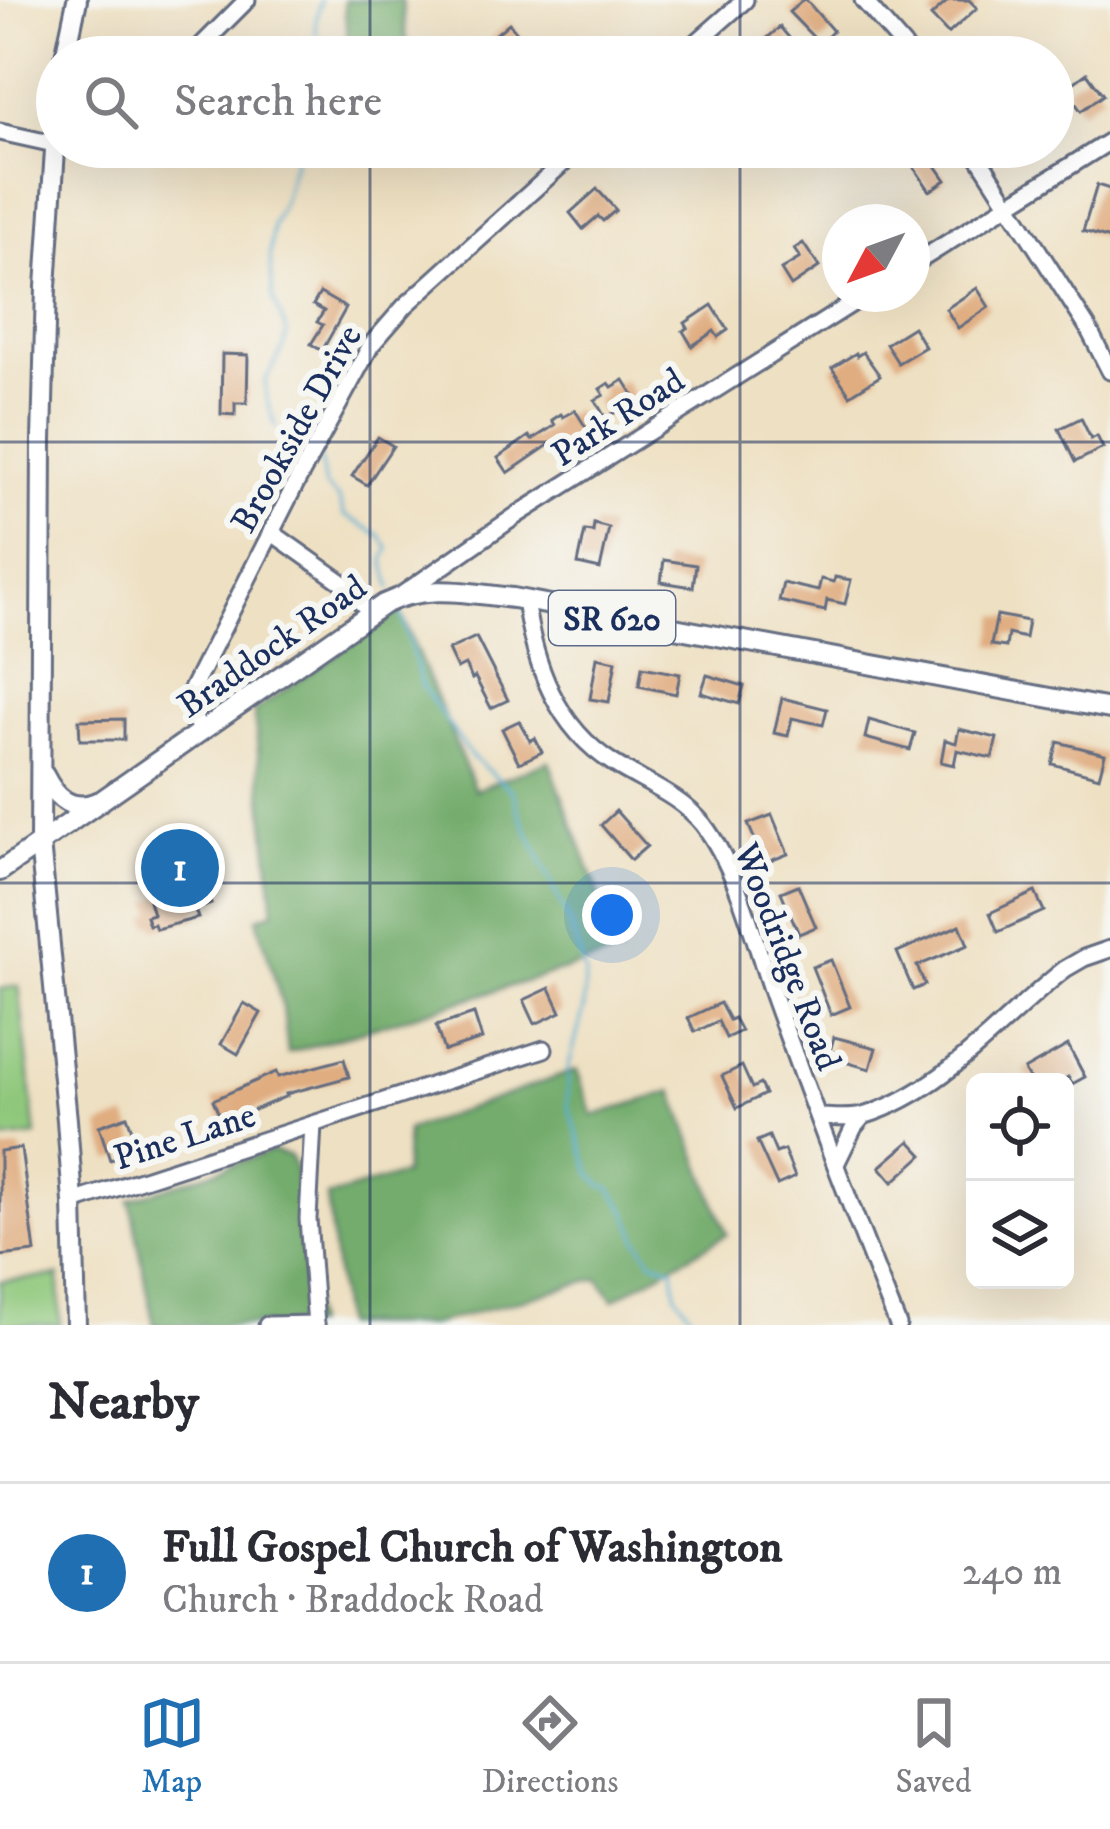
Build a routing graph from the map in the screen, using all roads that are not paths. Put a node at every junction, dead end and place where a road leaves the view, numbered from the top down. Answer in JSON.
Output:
{"nodes":[{"id":1,"x":77,"y":0,"type":"edge"},
{"id":2,"x":247,"y":0,"type":"edge"},
{"id":3,"x":745,"y":0,"type":"edge"},
{"id":4,"x":863,"y":0,"type":"edge"},
{"id":5,"x":69,"y":36,"type":"edge"},
{"id":6,"x":211,"y":36,"type":"edge"},
{"id":7,"x":704,"y":36,"type":"edge"},
{"id":8,"x":895,"y":36,"type":"edge"},
{"id":9,"x":0,"y":132,"type":"edge"},
{"id":10,"x":36,"y":134,"type":"edge"},
{"id":11,"x":1110,"y":141,"type":"edge"},
{"id":12,"x":1074,"y":164,"type":"edge"},
{"id":13,"x":54,"y":168,"type":"edge"},
{"id":14,"x":558,"y":168,"type":"edge"},
{"id":15,"x":985,"y":168,"type":"edge"},
{"id":16,"x":1067,"y":168,"type":"edge"},
{"id":17,"x":1008,"y":205,"type":"junction"},
{"id":18,"x":930,"y":254,"type":"edge"},
{"id":19,"x":838,"y":312,"type":"edge"},
{"id":20,"x":1110,"y":371,"type":"edge"},
{"id":21,"x":271,"y":532,"type":"junction"},
{"id":22,"x":403,"y":594,"type":"junction"},
{"id":23,"x":526,"y":601,"type":"junction"},
{"id":24,"x":371,"y":613,"type":"junction"},
{"id":25,"x":1110,"y":709,"type":"edge"},
{"id":26,"x":202,"y":732,"type":"junction"},
{"id":27,"x":41,"y":769,"type":"junction"},
{"id":28,"x":112,"y":795,"type":"junction"},
{"id":29,"x":40,"y":843,"type":"junction"},
{"id":30,"x":0,"y":871,"type":"edge"},
{"id":31,"x":1110,"y":949,"type":"edge"},
{"id":32,"x":544,"y":1049,"type":"dead end"},
{"id":33,"x":818,"y":1117,"type":"junction"},
{"id":34,"x":863,"y":1117,"type":"junction"},
{"id":35,"x":313,"y":1124,"type":"junction"},
{"id":36,"x":836,"y":1164,"type":"junction"},
{"id":37,"x":73,"y":1202,"type":"junction"},
{"id":38,"x":316,"y":1324,"type":"edge"},
{"id":39,"x":76,"y":1325,"type":"edge"},
{"id":40,"x":267,"y":1325,"type":"edge"},
{"id":41,"x":898,"y":1325,"type":"edge"}],
"edges":[{"from":1,"to":5,"type":"main road"},
{"from":2,"to":6,"type":"street"},
{"from":3,"to":7,"type":"street"},
{"from":4,"to":8,"type":"street"},
{"from":9,"to":10,"type":"street"},
{"from":11,"to":12,"type":"street"},
{"from":13,"to":27,"type":"main road"},
{"from":14,"to":21,"type":"street","name":"Brookside Drive"},
{"from":15,"to":17,"type":"street"},
{"from":16,"to":17,"type":"street"},
{"from":17,"to":18,"type":"street"},
{"from":17,"to":20,"type":"street"},
{"from":19,"to":22,"type":"street","name":"Park Road"},
{"from":21,"to":24,"type":"street"},
{"from":21,"to":26,"type":"street","name":"Brookside Drive"},
{"from":22,"to":23,"type":"main road","name":"Braddock Road","number":"SR 620"},
{"from":22,"to":24,"type":"main road","name":"Braddock Road","number":"SR 620"},
{"from":23,"to":25,"type":"main road","name":"Braddock Road","number":"SR 620"},
{"from":23,"to":33,"type":"street","name":"Woodridge Road"},
{"from":24,"to":26,"type":"main road","name":"Braddock Road","number":"SR 620"},
{"from":26,"to":28,"type":"main road","name":"Braddock Road","number":"SR 620"},
{"from":27,"to":28,"type":"main road"},
{"from":27,"to":29,"type":"main road"},
{"from":28,"to":29,"type":"main road","name":"Braddock Road","number":"SR 620"},
{"from":29,"to":30,"type":"main road","name":"Braddock Road","number":"SR 620"},
{"from":29,"to":37,"type":"main road"},
{"from":31,"to":34,"type":"street"},
{"from":32,"to":35,"type":"street","name":"Pine Lane"},
{"from":33,"to":34,"type":"street"},
{"from":33,"to":36,"type":"street","name":"Woodridge Road"},
{"from":34,"to":36,"type":"street"},
{"from":35,"to":37,"type":"street","name":"Pine Lane"},
{"from":35,"to":38,"type":"street","name":"Pine Lane"},
{"from":36,"to":41,"type":"street","name":"Woodridge Road"},
{"from":37,"to":39,"type":"main road"},
{"from":38,"to":40,"type":"street","name":"Pine Lane"}]}
